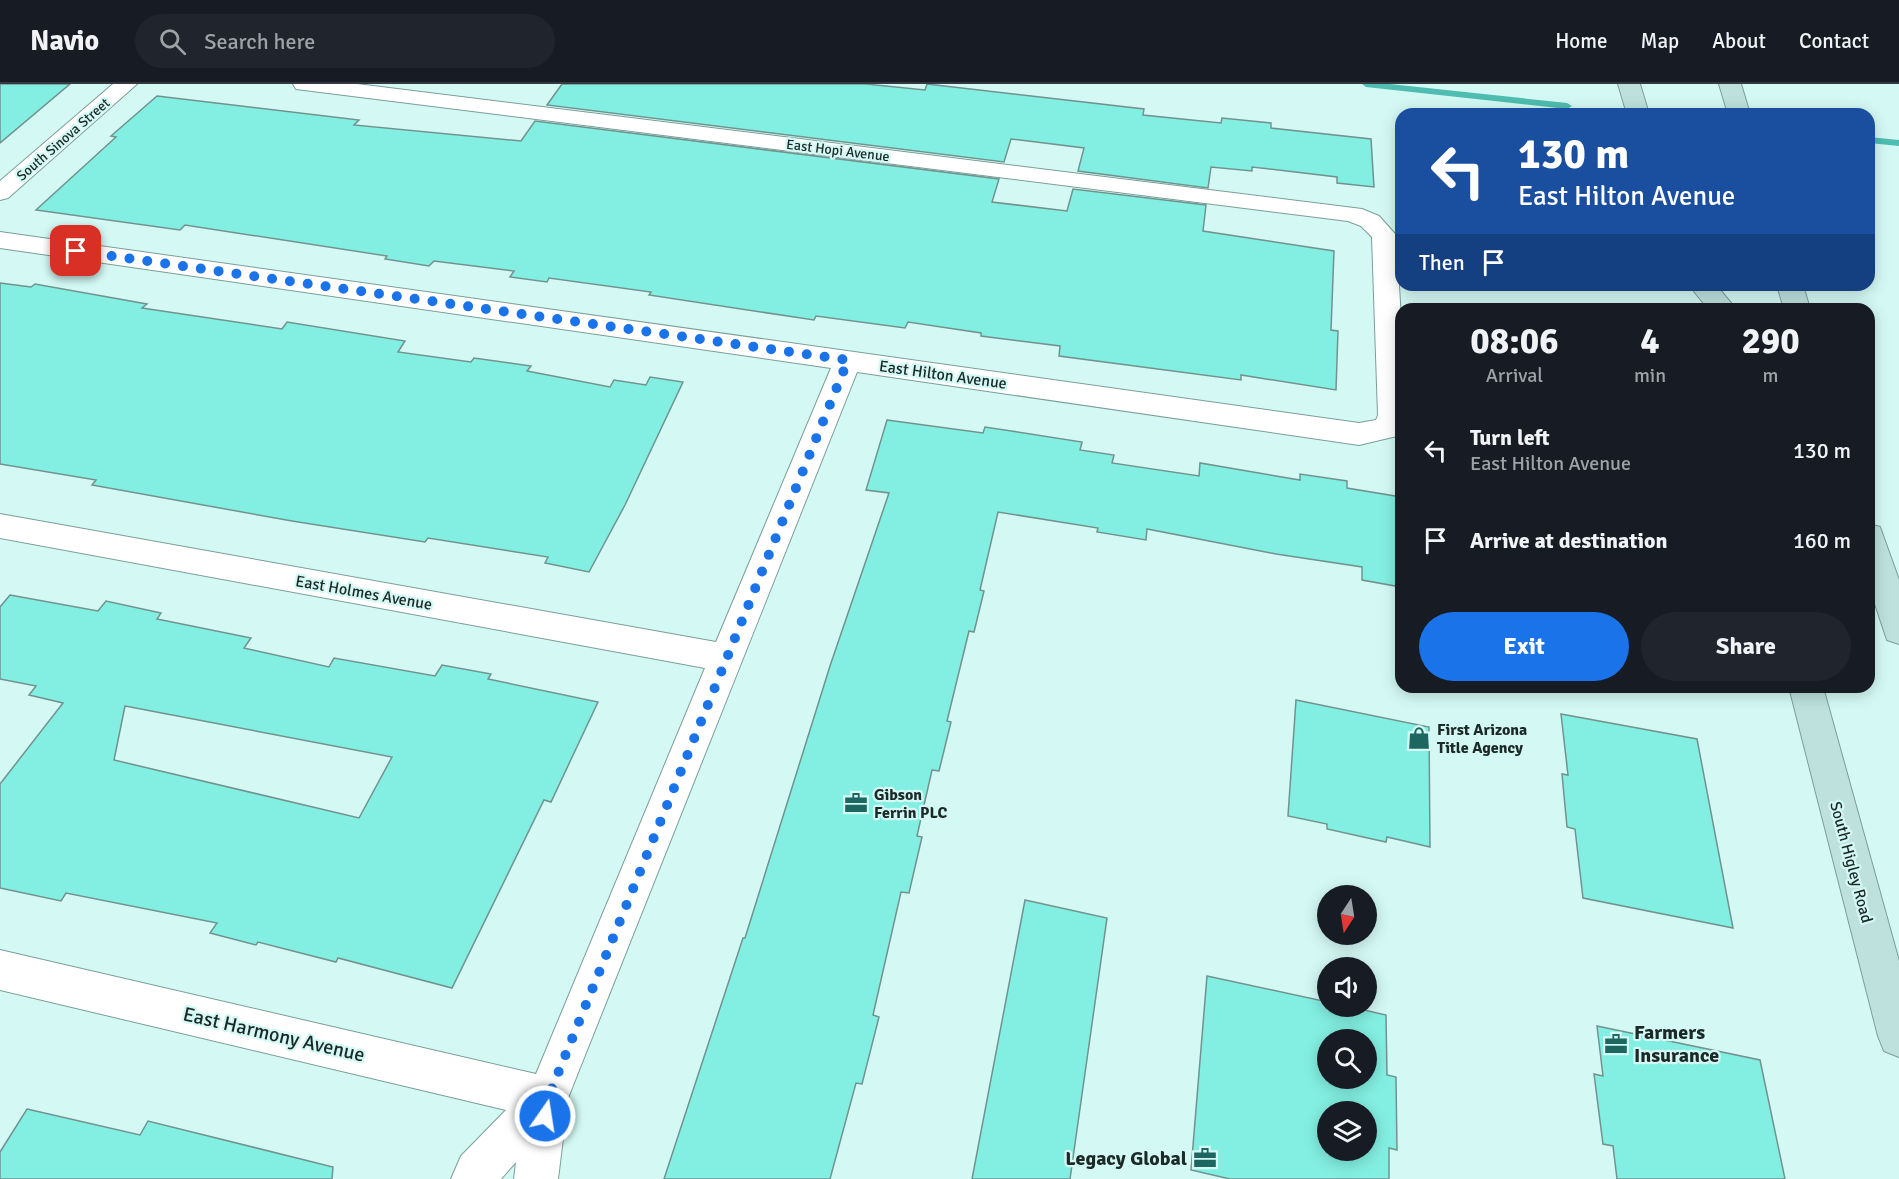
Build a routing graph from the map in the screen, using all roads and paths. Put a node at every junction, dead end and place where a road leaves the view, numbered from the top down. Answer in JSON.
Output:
{"nodes":[{"id":1,"x":126,"y":84,"type":"edge"},
{"id":2,"x":304,"y":84,"type":"edge"},
{"id":3,"x":1629,"y":84,"type":"edge"},
{"id":4,"x":1730,"y":84,"type":"edge"},
{"id":5,"x":1636,"y":108,"type":"edge"},
{"id":6,"x":1737,"y":108,"type":"edge"},
{"id":7,"x":0,"y":193,"type":"edge"},
{"id":8,"x":0,"y":240,"type":"edge"},
{"id":9,"x":1707,"y":291,"type":"edge"},
{"id":10,"x":1718,"y":303,"type":"edge"},
{"id":11,"x":848,"y":360,"type":"junction"},
{"id":12,"x":1387,"y":429,"type":"joint"},
{"id":13,"x":0,"y":526,"type":"edge"},
{"id":14,"x":1875,"y":555,"type":"edge"},
{"id":15,"x":1875,"y":620,"type":"edge"},
{"id":16,"x":1899,"y":630,"type":"edge"},
{"id":17,"x":727,"y":658,"type":"junction"},
{"id":18,"x":1808,"y":693,"type":"edge"},
{"id":19,"x":0,"y":970,"type":"edge"},
{"id":20,"x":1899,"y":1036,"type":"edge"},
{"id":21,"x":548,"y":1098,"type":"junction"},
{"id":22,"x":473,"y":1179,"type":"edge"},
{"id":23,"x":536,"y":1179,"type":"edge"}],
"edges":[{"from":1,"to":7,"type":"street","name":"South Sinova Street"},
{"from":2,"to":12,"type":"street","name":"East Hopi Avenue"},
{"from":3,"to":5,"type":"main road"},
{"from":4,"to":6,"type":"main road"},
{"from":8,"to":11,"type":"street","name":"East Hilton Avenue"},
{"from":9,"to":10,"type":"main road"},
{"from":11,"to":12,"type":"street","name":"East Hilton Avenue"},
{"from":11,"to":17,"type":"street"},
{"from":13,"to":17,"type":"street","name":"East Holmes Avenue"},
{"from":14,"to":16,"type":"main road"},
{"from":15,"to":16,"type":"main road"},
{"from":17,"to":21,"type":"street"},
{"from":18,"to":20,"type":"main road","name":"South Higley Road"},
{"from":19,"to":21,"type":"street","name":"East Harmony Avenue"},
{"from":21,"to":22,"type":"street"},
{"from":21,"to":23,"type":"street"}]}
